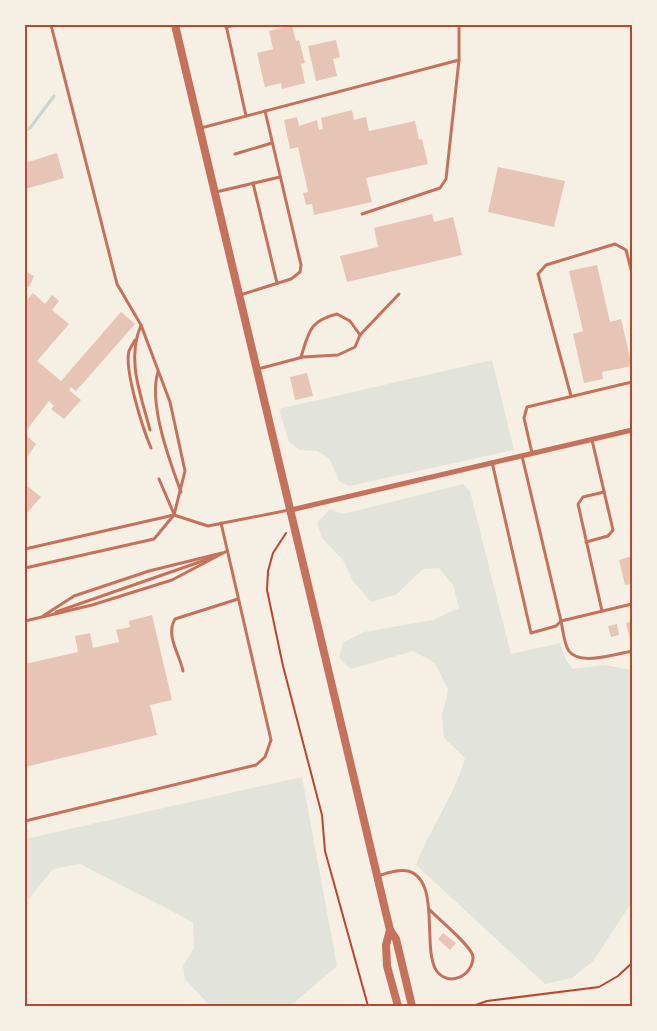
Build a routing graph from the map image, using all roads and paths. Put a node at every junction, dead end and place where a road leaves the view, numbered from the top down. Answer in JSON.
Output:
{"nodes":[{"id":1,"x":51,"y":25,"type":"edge"},
{"id":2,"x":175,"y":25,"type":"edge"},
{"id":3,"x":236,"y":25,"type":"edge"},
{"id":4,"x":459,"y":25,"type":"edge"},
{"id":5,"x":226,"y":26,"type":"edge"},
{"id":6,"x":459,"y":60,"type":"junction"},
{"id":7,"x":265,"y":111,"type":"junction"},
{"id":8,"x":246,"y":116,"type":"junction"},
{"id":9,"x":200,"y":128,"type":"junction"},
{"id":10,"x":272,"y":143,"type":"junction"},
{"id":11,"x":235,"y":154,"type":"dead end"},
{"id":12,"x":280,"y":177,"type":"junction"},
{"id":13,"x":254,"y":183,"type":"junction"},
{"id":14,"x":215,"y":192,"type":"junction"},
{"id":15,"x":362,"y":214,"type":"dead end"},
{"id":16,"x":632,"y":273,"type":"edge"},
{"id":17,"x":277,"y":283,"type":"junction"},
{"id":18,"x":399,"y":294,"type":"dead end"},
{"id":19,"x":240,"y":295,"type":"junction"},
{"id":20,"x":141,"y":325,"type":"junction"},
{"id":21,"x":360,"y":335,"type":"junction"},
{"id":22,"x":135,"y":340,"type":"junction"},
{"id":23,"x":300,"y":358,"type":"junction"},
{"id":24,"x":257,"y":369,"type":"junction"},
{"id":25,"x":158,"y":371,"type":"junction"},
{"id":26,"x":632,"y":382,"type":"edge"},
{"id":27,"x":571,"y":396,"type":"junction"},
{"id":28,"x":150,"y":430,"type":"dead end"},
{"id":29,"x":632,"y":430,"type":"edge"},
{"id":30,"x":592,"y":440,"type":"junction"},
{"id":31,"x":151,"y":448,"type":"dead end"},
{"id":32,"x":532,"y":453,"type":"junction"},
{"id":33,"x":522,"y":456,"type":"junction"},
{"id":34,"x":492,"y":462,"type":"junction"},
{"id":35,"x":159,"y":479,"type":"dead end"},
{"id":36,"x":181,"y":492,"type":"junction"},
{"id":37,"x":604,"y":492,"type":"junction"},
{"id":38,"x":291,"y":510,"type":"junction"},
{"id":39,"x":174,"y":515,"type":"junction"},
{"id":40,"x":294,"y":521,"type":"junction"},
{"id":41,"x":221,"y":523,"type":"junction"},
{"id":42,"x":586,"y":542,"type":"junction"},
{"id":43,"x":25,"y":550,"type":"edge"},
{"id":44,"x":228,"y":552,"type":"junction"},
{"id":45,"x":25,"y":568,"type":"edge"},
{"id":46,"x":238,"y":599,"type":"junction"},
{"id":47,"x":632,"y":604,"type":"edge"},
{"id":48,"x":602,"y":611,"type":"junction"},
{"id":49,"x":42,"y":617,"type":"junction"},
{"id":50,"x":25,"y":621,"type":"edge"},
{"id":51,"x":561,"y":621,"type":"junction"},
{"id":52,"x":632,"y":651,"type":"edge"},
{"id":53,"x":183,"y":671,"type":"dead end"},
{"id":54,"x":25,"y":821,"type":"edge"},
{"id":55,"x":377,"y":876,"type":"junction"},
{"id":56,"x":430,"y":910,"type":"junction"},
{"id":57,"x":390,"y":930,"type":"junction"},
{"id":58,"x":632,"y":963,"type":"edge"},
{"id":59,"x":368,"y":1006,"type":"edge"},
{"id":60,"x":398,"y":1006,"type":"edge"},
{"id":61,"x":412,"y":1006,"type":"edge"},
{"id":62,"x":473,"y":1006,"type":"edge"}],
"edges":[{"from":1,"to":20,"type":"lane"},
{"from":2,"to":9,"type":"street"},
{"from":3,"to":5,"type":"lane"},
{"from":4,"to":6,"type":"lane"},
{"from":5,"to":8,"type":"lane"},
{"from":6,"to":7,"type":"lane"},
{"from":6,"to":15,"type":"lane"},
{"from":7,"to":8,"type":"lane"},
{"from":7,"to":10,"type":"lane"},
{"from":8,"to":9,"type":"lane"},
{"from":9,"to":14,"type":"street"},
{"from":10,"to":11,"type":"lane"},
{"from":10,"to":12,"type":"lane"},
{"from":12,"to":13,"type":"lane"},
{"from":12,"to":17,"type":"lane"},
{"from":13,"to":14,"type":"lane"},
{"from":13,"to":17,"type":"lane"},
{"from":14,"to":19,"type":"street"},
{"from":16,"to":27,"type":"lane"},
{"from":17,"to":19,"type":"lane"},
{"from":18,"to":21,"type":"lane"},
{"from":19,"to":24,"type":"street"},
{"from":20,"to":22,"type":"lane"},
{"from":20,"to":25,"type":"lane"},
{"from":21,"to":23,"type":"lane"},
{"from":21,"to":23,"type":"lane"},
{"from":22,"to":28,"type":"lane"},
{"from":22,"to":31,"type":"lane"},
{"from":23,"to":24,"type":"lane"},
{"from":24,"to":38,"type":"street"},
{"from":25,"to":36,"type":"lane"},
{"from":25,"to":36,"type":"lane"},
{"from":26,"to":27,"type":"lane"},
{"from":27,"to":32,"type":"lane"},
{"from":29,"to":30,"type":"street"},
{"from":30,"to":32,"type":"street"},
{"from":30,"to":37,"type":"lane"},
{"from":32,"to":33,"type":"street"},
{"from":33,"to":34,"type":"street"},
{"from":33,"to":51,"type":"lane"},
{"from":34,"to":38,"type":"street"},
{"from":34,"to":51,"type":"lane"},
{"from":35,"to":39,"type":"lane"},
{"from":36,"to":39,"type":"lane"},
{"from":37,"to":42,"type":"lane"},
{"from":37,"to":42,"type":"lane"},
{"from":38,"to":40,"type":"street"},
{"from":38,"to":41,"type":"lane"},
{"from":39,"to":41,"type":"lane"},
{"from":39,"to":43,"type":"lane"},
{"from":39,"to":45,"type":"lane"},
{"from":40,"to":55,"type":"street"},
{"from":40,"to":59,"type":"path"},
{"from":41,"to":44,"type":"lane"},
{"from":42,"to":48,"type":"lane"},
{"from":44,"to":46,"type":"lane"},
{"from":44,"to":49,"type":"lane"},
{"from":44,"to":49,"type":"lane"},
{"from":44,"to":49,"type":"lane"},
{"from":46,"to":53,"type":"lane"},
{"from":46,"to":54,"type":"lane"},
{"from":47,"to":48,"type":"lane"},
{"from":48,"to":51,"type":"lane"},
{"from":49,"to":50,"type":"lane"},
{"from":51,"to":52,"type":"lane"},
{"from":55,"to":56,"type":"lane"},
{"from":55,"to":57,"type":"street"},
{"from":56,"to":56,"type":"lane"},
{"from":57,"to":60,"type":"street"},
{"from":57,"to":61,"type":"street"},
{"from":58,"to":62,"type":"path"}]}
